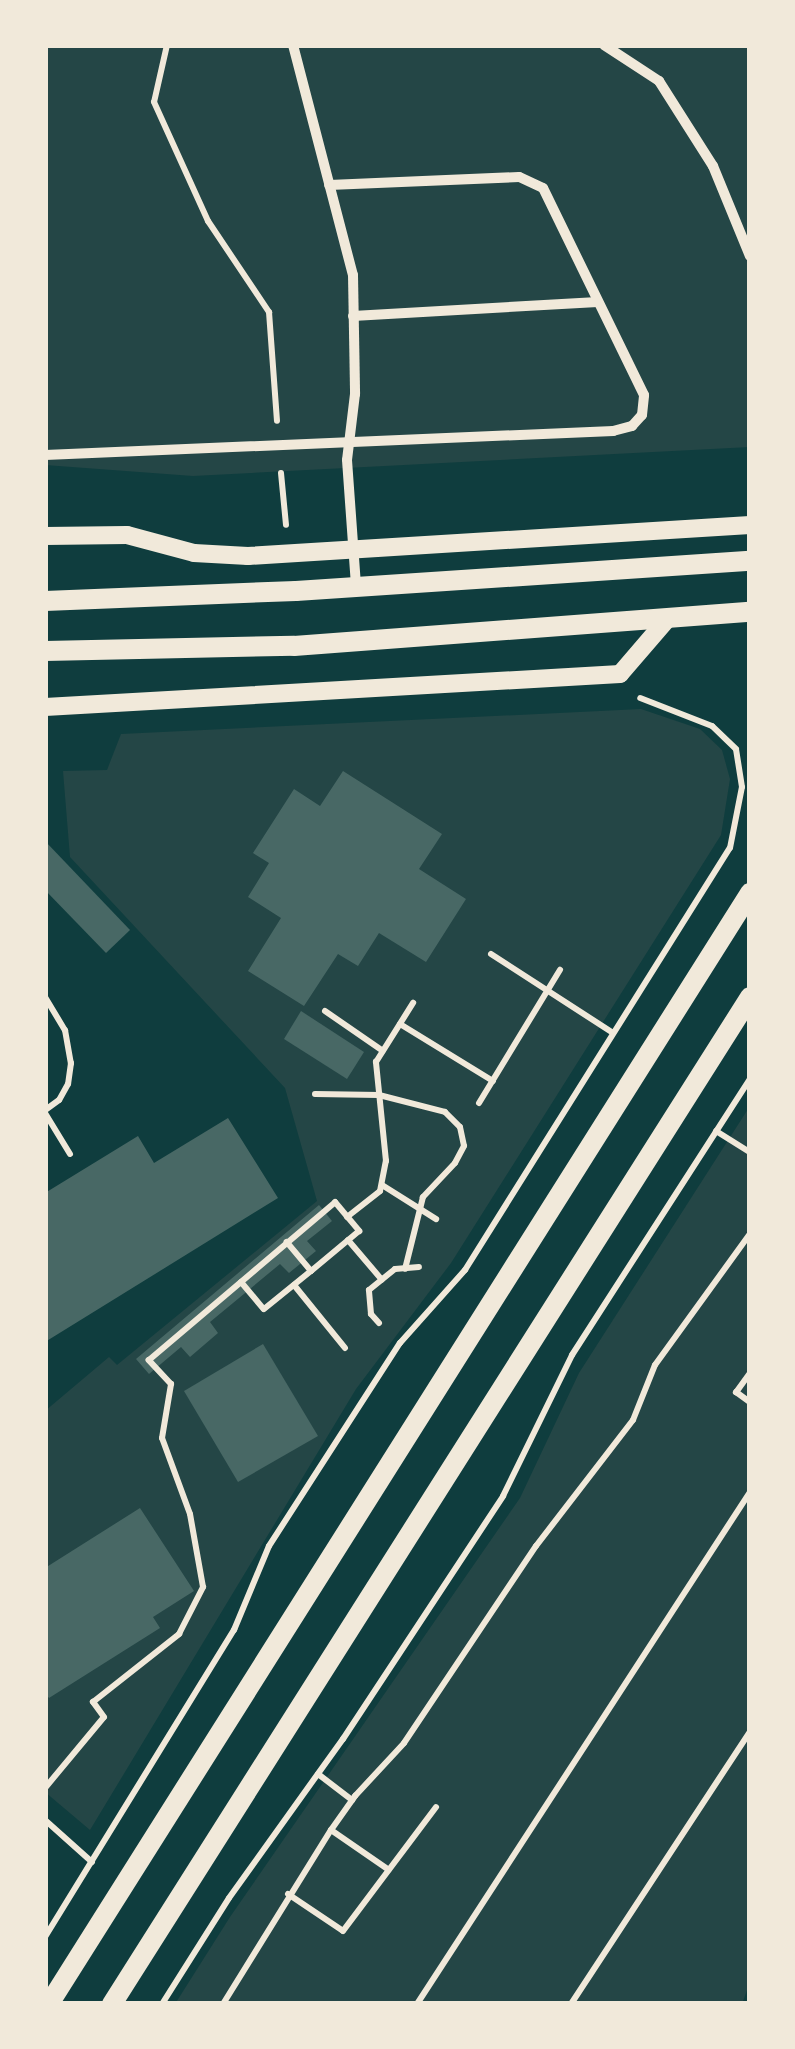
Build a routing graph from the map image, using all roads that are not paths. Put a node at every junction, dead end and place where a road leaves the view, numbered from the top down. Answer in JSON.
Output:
{"nodes":[{"id":1,"x":292,"y":45,"type":"edge"},
{"id":2,"x":604,"y":45,"type":"edge"},
{"id":3,"x":329,"y":185,"type":"junction"},
{"id":4,"x":750,"y":256,"type":"edge"},
{"id":5,"x":598,"y":302,"type":"junction"},
{"id":6,"x":353,"y":316,"type":"junction"},
{"id":7,"x":349,"y":444,"type":"junction"},
{"id":8,"x":45,"y":454,"type":"edge"},
{"id":9,"x":750,"y":525,"type":"edge"},
{"id":10,"x":45,"y":536,"type":"edge"},
{"id":11,"x":353,"y":551,"type":"junction"},
{"id":12,"x":750,"y":560,"type":"edge"},
{"id":13,"x":356,"y":587,"type":"junction"},
{"id":14,"x":45,"y":601,"type":"edge"},
{"id":15,"x":750,"y":612,"type":"edge"},
{"id":16,"x":669,"y":617,"type":"junction"},
{"id":17,"x":45,"y":651,"type":"edge"},
{"id":18,"x":45,"y":707,"type":"edge"},
{"id":19,"x":750,"y":894,"type":"edge"},
{"id":20,"x":750,"y":996,"type":"edge"},
{"id":21,"x":50,"y":2004,"type":"edge"},
{"id":22,"x":112,"y":2004,"type":"edge"}],
"edges":[{"from":1,"to":3,"type":"street"},
{"from":2,"to":4,"type":"street"},
{"from":3,"to":5,"type":"street"},
{"from":3,"to":6,"type":"street"},
{"from":5,"to":6,"type":"street"},
{"from":5,"to":7,"type":"street"},
{"from":6,"to":7,"type":"street"},
{"from":7,"to":8,"type":"street"},
{"from":7,"to":11,"type":"street"},
{"from":9,"to":11,"type":"street"},
{"from":10,"to":11,"type":"street"},
{"from":11,"to":13,"type":"street"},
{"from":12,"to":13,"type":"main road"},
{"from":13,"to":14,"type":"main road"},
{"from":15,"to":16,"type":"main road"},
{"from":16,"to":17,"type":"main road"},
{"from":16,"to":18,"type":"street"},
{"from":19,"to":21,"type":"main road"},
{"from":20,"to":22,"type":"main road"}]}
